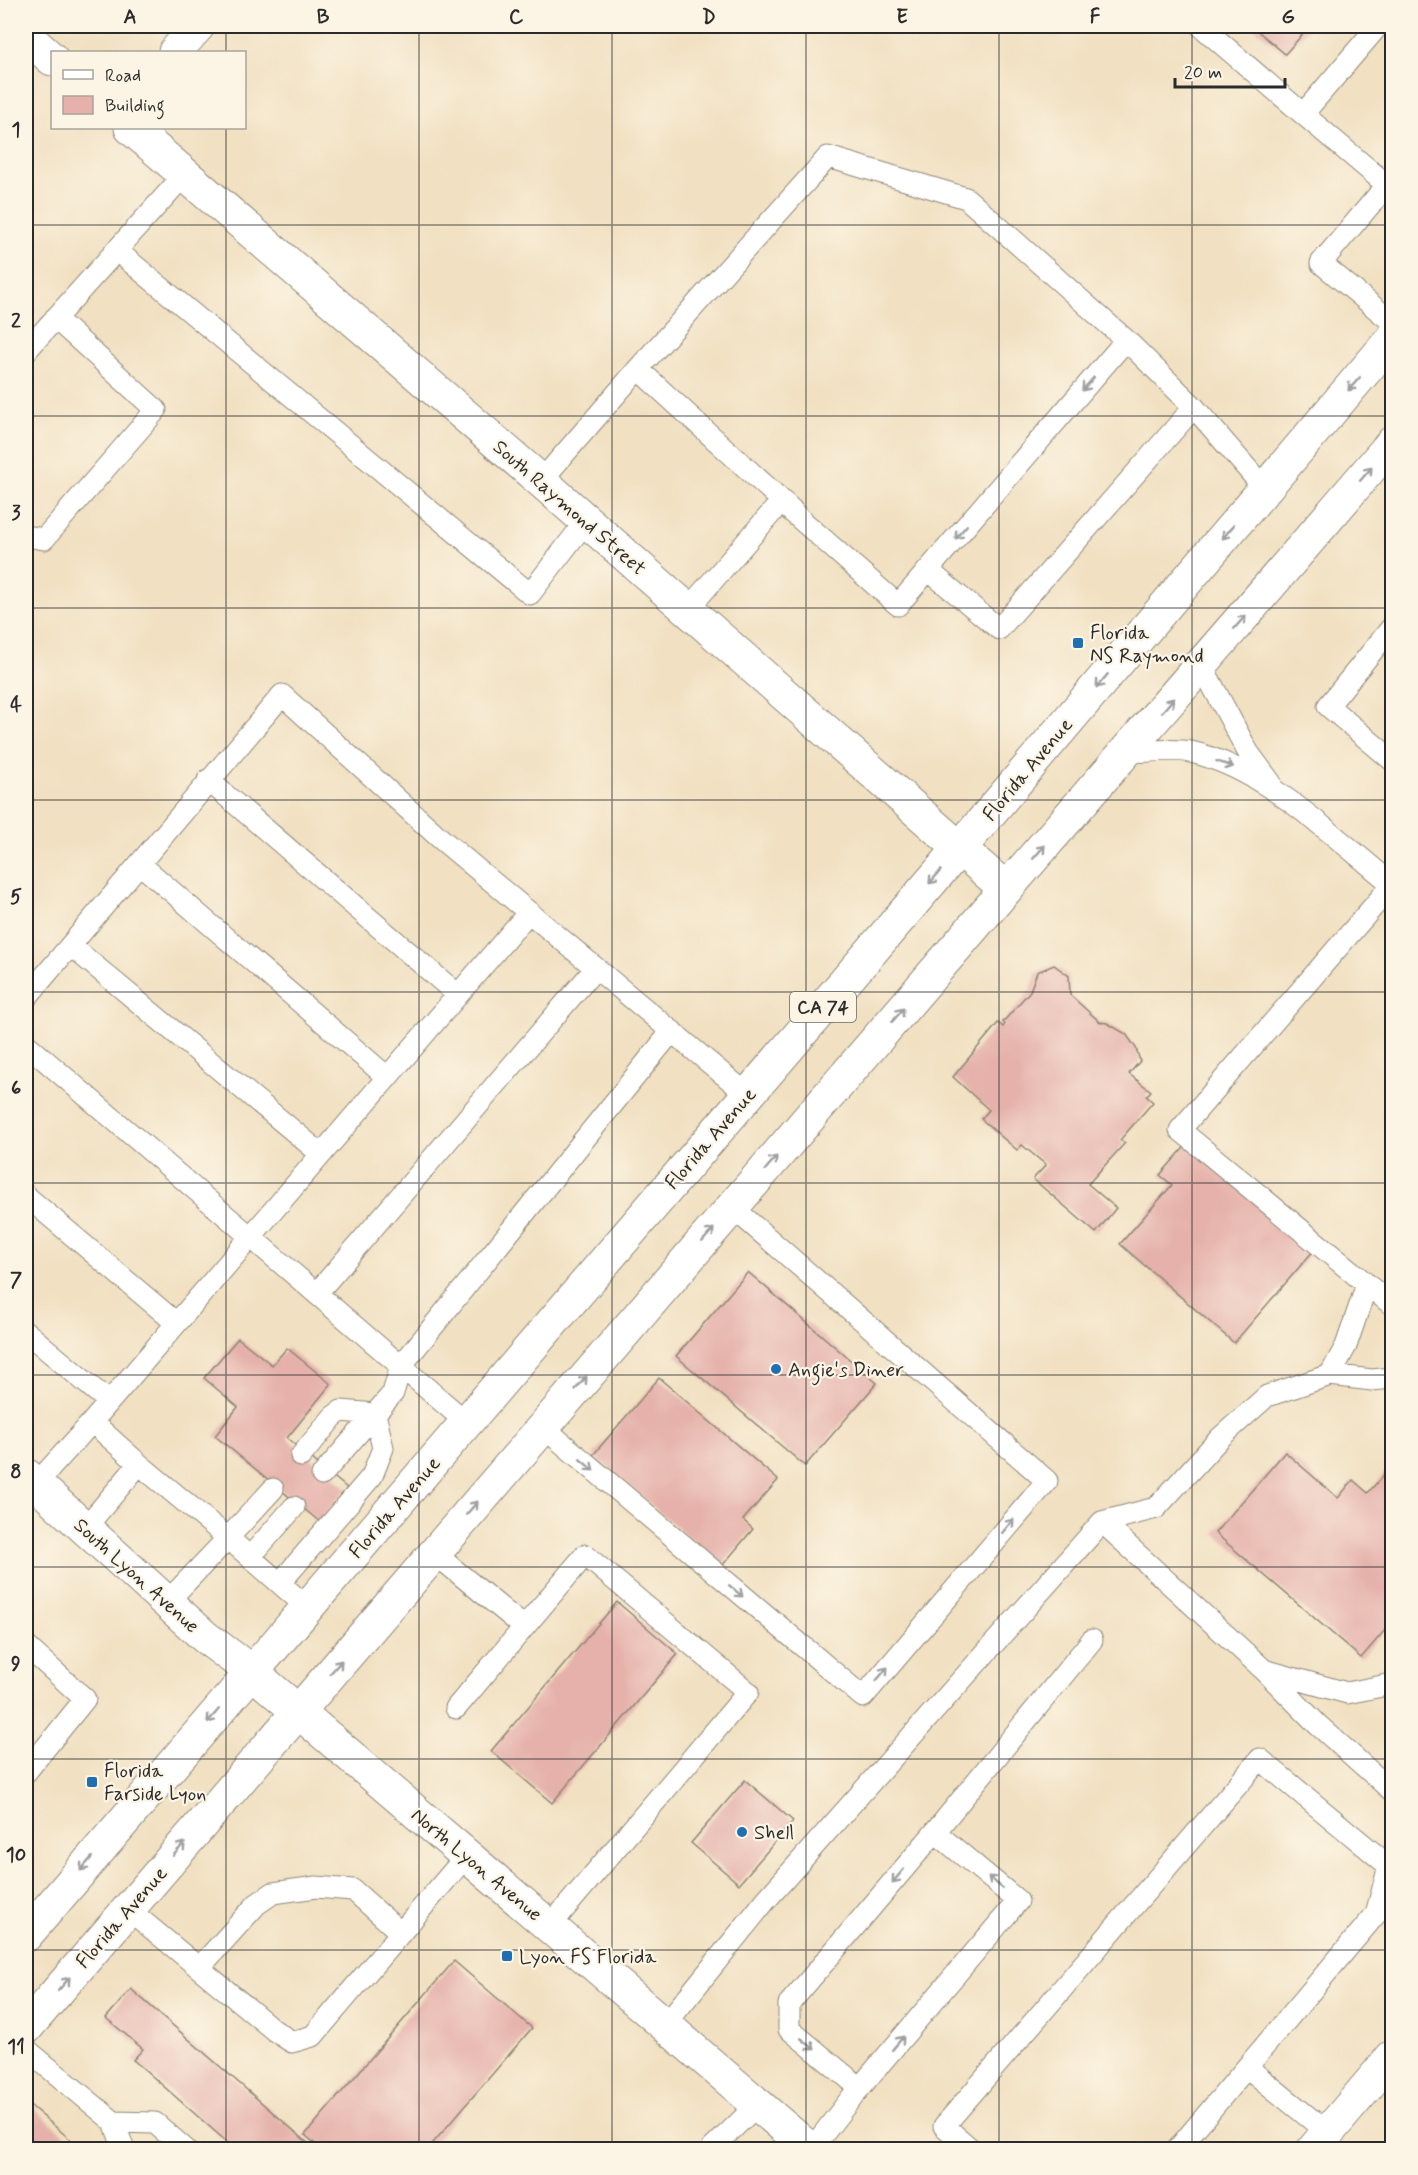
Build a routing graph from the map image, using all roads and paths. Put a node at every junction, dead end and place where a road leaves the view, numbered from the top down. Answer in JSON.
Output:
{"nodes":[{"id":1,"x":198,"y":26,"type":"edge"},
{"id":2,"x":1201,"y":26,"type":"edge"},
{"id":3,"x":1378,"y":26,"type":"edge"},
{"id":4,"x":26,"y":36,"type":"edge"},
{"id":5,"x":175,"y":51,"type":"edge"},
{"id":6,"x":51,"y":58,"type":"edge"},
{"id":7,"x":1303,"y":114,"type":"junction"},
{"id":8,"x":132,"y":129,"type":"edge"},
{"id":9,"x":185,"y":174,"type":"junction"},
{"id":10,"x":1390,"y":182,"type":"edge"},
{"id":11,"x":116,"y":250,"type":"junction"},
{"id":12,"x":55,"y":318,"type":"junction"},
{"id":13,"x":1392,"y":322,"type":"edge"},
{"id":14,"x":1392,"y":339,"type":"edge"},
{"id":15,"x":1126,"y":340,"type":"junction"},
{"id":16,"x":26,"y":351,"type":"edge"},
{"id":17,"x":638,"y":369,"type":"junction"},
{"id":18,"x":1194,"y":407,"type":"junction"},
{"id":19,"x":1392,"y":443,"type":"edge"},
{"id":20,"x":541,"y":481,"type":"junction"},
{"id":21,"x":1264,"y":488,"type":"junction"},
{"id":22,"x":801,"y":518,"type":"junction"},
{"id":23,"x":586,"y":521,"type":"junction"},
{"id":24,"x":26,"y":536,"type":"edge"},
{"id":25,"x":928,"y":570,"type":"junction"},
{"id":26,"x":688,"y":609,"type":"junction"},
{"id":27,"x":1392,"y":627,"type":"edge"},
{"id":28,"x":1202,"y":666,"type":"junction"},
{"id":29,"x":1126,"y":752,"type":"junction"},
{"id":30,"x":1392,"y":760,"type":"edge"},
{"id":31,"x":208,"y":780,"type":"junction"},
{"id":32,"x":1277,"y":791,"type":"junction"},
{"id":33,"x":960,"y":848,"type":"junction"},
{"id":34,"x":140,"y":864,"type":"junction"},
{"id":35,"x":1392,"y":885,"type":"edge"},
{"id":36,"x":1006,"y":889,"type":"junction"},
{"id":37,"x":529,"y":912,"type":"junction"},
{"id":38,"x":71,"y":945,"type":"junction"},
{"id":39,"x":595,"y":969,"type":"junction"},
{"id":40,"x":458,"y":994,"type":"junction"},
{"id":41,"x":26,"y":998,"type":"edge"},
{"id":42,"x":672,"y":1031,"type":"junction"},
{"id":43,"x":26,"y":1044,"type":"edge"},
{"id":44,"x":387,"y":1077,"type":"junction"},
{"id":45,"x":748,"y":1095,"type":"junction"},
{"id":46,"x":321,"y":1154,"type":"junction"},
{"id":47,"x":26,"y":1196,"type":"edge"},
{"id":48,"x":732,"y":1207,"type":"junction"},
{"id":49,"x":250,"y":1237,"type":"junction"},
{"id":50,"x":1367,"y":1284,"type":"junction"},
{"id":51,"x":317,"y":1293,"type":"junction"},
{"id":52,"x":1392,"y":1305,"type":"edge"},
{"id":53,"x":175,"y":1323,"type":"junction"},
{"id":54,"x":26,"y":1332,"type":"edge"},
{"id":55,"x":401,"y":1366,"type":"junction"},
{"id":56,"x":1330,"y":1375,"type":"junction"},
{"id":57,"x":1392,"y":1378,"type":"edge"},
{"id":58,"x":109,"y":1402,"type":"junction"},
{"id":59,"x":375,"y":1414,"type":"junction"},
{"id":60,"x":92,"y":1422,"type":"junction"},
{"id":61,"x":466,"y":1422,"type":"junction"},
{"id":62,"x":543,"y":1427,"type":"junction"},
{"id":63,"x":301,"y":1456,"type":"dead end"},
{"id":64,"x":139,"y":1464,"type":"junction"},
{"id":65,"x":322,"y":1475,"type":"dead end"},
{"id":66,"x":31,"y":1479,"type":"edge"},
{"id":67,"x":273,"y":1489,"type":"dead end"},
{"id":68,"x":294,"y":1507,"type":"dead end"},
{"id":69,"x":1102,"y":1522,"type":"junction"},
{"id":70,"x":85,"y":1528,"type":"junction"},
{"id":71,"x":228,"y":1539,"type":"junction"},
{"id":72,"x":434,"y":1553,"type":"junction"},
{"id":73,"x":250,"y":1557,"type":"junction"},
{"id":74,"x":280,"y":1582,"type":"junction"},
{"id":75,"x":167,"y":1602,"type":"junction"},
{"id":76,"x":307,"y":1607,"type":"junction"},
{"id":77,"x":524,"y":1627,"type":"junction"},
{"id":78,"x":1092,"y":1640,"type":"dead end"},
{"id":79,"x":26,"y":1646,"type":"edge"},
{"id":80,"x":1264,"y":1670,"type":"junction"},
{"id":81,"x":252,"y":1672,"type":"junction"},
{"id":82,"x":1392,"y":1684,"type":"edge"},
{"id":83,"x":456,"y":1708,"type":"dead end"},
{"id":84,"x":297,"y":1711,"type":"junction"},
{"id":85,"x":26,"y":1772,"type":"edge"},
{"id":86,"x":1392,"y":1791,"type":"edge"},
{"id":87,"x":935,"y":1832,"type":"junction"},
{"id":88,"x":467,"y":1855,"type":"junction"},
{"id":89,"x":128,"y":1909,"type":"junction"},
{"id":90,"x":550,"y":1926,"type":"junction"},
{"id":91,"x":401,"y":1933,"type":"junction"},
{"id":92,"x":26,"y":1935,"type":"edge"},
{"id":93,"x":200,"y":1967,"type":"junction"},
{"id":94,"x":665,"y":2025,"type":"junction"},
{"id":95,"x":26,"y":2028,"type":"edge"},
{"id":96,"x":26,"y":2049,"type":"edge"},
{"id":97,"x":1392,"y":2057,"type":"edge"},
{"id":98,"x":1248,"y":2068,"type":"junction"},
{"id":99,"x":860,"y":2088,"type":"junction"},
{"id":100,"x":758,"y":2104,"type":"junction"},
{"id":101,"x":114,"y":2122,"type":"junction"},
{"id":102,"x":1321,"y":2141,"type":"edge"},
{"id":103,"x":124,"y":2150,"type":"edge"},
{"id":104,"x":186,"y":2150,"type":"edge"},
{"id":105,"x":711,"y":2150,"type":"edge"},
{"id":106,"x":811,"y":2150,"type":"edge"},
{"id":107,"x":972,"y":2150,"type":"edge"},
{"id":108,"x":1177,"y":2150,"type":"edge"}],
"edges":[{"from":1,"to":5,"type":"main road"},
{"from":2,"to":7,"type":"lane"},
{"from":3,"to":7,"type":"lane"},
{"from":4,"to":6,"type":"main road"},
{"from":7,"to":10,"type":"lane"},
{"from":8,"to":9,"type":"main road","name":"South Raymond Street"},
{"from":9,"to":11,"type":"lane"},
{"from":9,"to":20,"type":"main road","name":"South Raymond Street"},
{"from":10,"to":13,"type":"lane"},
{"from":11,"to":12,"type":"lane"},
{"from":11,"to":23,"type":"lane"},
{"from":12,"to":16,"type":"lane"},
{"from":12,"to":24,"type":"lane"},
{"from":14,"to":21,"type":"main road","name":"Florida Avenue","number":"CA 74","one_way":true},
{"from":15,"to":17,"type":"lane"},
{"from":15,"to":18,"type":"lane"},
{"from":15,"to":25,"type":"lane","one_way":true},
{"from":17,"to":20,"type":"lane"},
{"from":17,"to":22,"type":"lane"},
{"from":18,"to":21,"type":"lane"},
{"from":18,"to":25,"type":"lane"},
{"from":28,"to":19,"type":"main road","name":"Florida Avenue","one_way":true},
{"from":20,"to":23,"type":"main road","name":"South Raymond Street"},
{"from":21,"to":33,"type":"main road","name":"Florida Avenue","number":"CA 74","one_way":true},
{"from":22,"to":25,"type":"lane"},
{"from":22,"to":26,"type":"lane"},
{"from":23,"to":26,"type":"main road","name":"South Raymond Street"},
{"from":26,"to":33,"type":"main road","name":"South Raymond Street"},
{"from":27,"to":30,"type":"lane"},
{"from":29,"to":28,"type":"main road","name":"Florida Avenue","one_way":true},
{"from":28,"to":32,"type":"lane"},
{"from":29,"to":32,"type":"lane","one_way":true},
{"from":36,"to":29,"type":"main road","name":"Florida Avenue","one_way":true},
{"from":31,"to":34,"type":"lane"},
{"from":31,"to":37,"type":"lane"},
{"from":31,"to":40,"type":"lane"},
{"from":32,"to":35,"type":"lane"},
{"from":33,"to":36,"type":"main road","name":"South Raymond Street"},
{"from":33,"to":45,"type":"main road","name":"Florida Avenue","number":"CA 74","one_way":true},
{"from":34,"to":38,"type":"lane"},
{"from":34,"to":44,"type":"lane"},
{"from":35,"to":50,"type":"lane"},
{"from":48,"to":36,"type":"main road","name":"Florida Avenue","one_way":true},
{"from":37,"to":39,"type":"lane"},
{"from":37,"to":40,"type":"lane"},
{"from":38,"to":41,"type":"lane"},
{"from":38,"to":46,"type":"lane"},
{"from":39,"to":42,"type":"lane"},
{"from":39,"to":51,"type":"lane"},
{"from":40,"to":44,"type":"lane"},
{"from":42,"to":45,"type":"lane"},
{"from":42,"to":55,"type":"lane"},
{"from":43,"to":49,"type":"lane"},
{"from":44,"to":46,"type":"lane"},
{"from":45,"to":61,"type":"main road","name":"Florida Avenue","number":"CA 74"},
{"from":46,"to":49,"type":"lane"},
{"from":47,"to":53,"type":"lane"},
{"from":62,"to":48,"type":"main road","name":"Florida Avenue","one_way":true},
{"from":62,"to":48,"type":"lane","one_way":true},
{"from":49,"to":51,"type":"lane"},
{"from":49,"to":53,"type":"lane"},
{"from":50,"to":52,"type":"lane"},
{"from":50,"to":56,"type":"lane"},
{"from":51,"to":55,"type":"lane"},
{"from":53,"to":58,"type":"lane"},
{"from":54,"to":58,"type":"lane"},
{"from":55,"to":59,"type":"lane"},
{"from":55,"to":61,"type":"lane"},
{"from":56,"to":57,"type":"lane"},
{"from":56,"to":69,"type":"lane"},
{"from":58,"to":60,"type":"lane"},
{"from":59,"to":63,"type":"lane"},
{"from":59,"to":65,"type":"lane"},
{"from":59,"to":74,"type":"lane"},
{"from":60,"to":64,"type":"lane"},
{"from":60,"to":66,"type":"lane"},
{"from":61,"to":76,"type":"main road","name":"Florida Avenue","number":"CA 74"},
{"from":72,"to":62,"type":"main road","name":"Florida Avenue","one_way":true},
{"from":64,"to":70,"type":"lane"},
{"from":64,"to":71,"type":"lane"},
{"from":66,"to":70,"type":"main road","name":"South Lyon Avenue"},
{"from":67,"to":71,"type":"lane"},
{"from":68,"to":73,"type":"lane"},
{"from":69,"to":80,"type":"lane"},
{"from":69,"to":94,"type":"lane"},
{"from":70,"to":75,"type":"main road","name":"South Lyon Avenue"},
{"from":71,"to":73,"type":"lane"},
{"from":71,"to":75,"type":"lane"},
{"from":72,"to":77,"type":"lane"},
{"from":84,"to":72,"type":"main road","name":"Florida Avenue","one_way":true},
{"from":73,"to":74,"type":"lane"},
{"from":74,"to":76,"type":"lane"},
{"from":75,"to":81,"type":"main road","name":"South Lyon Avenue"},
{"from":76,"to":81,"type":"main road","name":"Florida Avenue","number":"CA 74"},
{"from":77,"to":83,"type":"lane"},
{"from":77,"to":90,"type":"lane"},
{"from":78,"to":87,"type":"lane"},
{"from":79,"to":85,"type":"lane"},
{"from":80,"to":82,"type":"lane"},
{"from":80,"to":86,"type":"lane"},
{"from":81,"to":84,"type":"main road","name":"North Lyon Avenue"},
{"from":81,"to":92,"type":"main road","name":"Florida Avenue","number":"CA 74","one_way":true},
{"from":84,"to":88,"type":"main road","name":"North Lyon Avenue"},
{"from":89,"to":84,"type":"main road","name":"Florida Avenue","one_way":true},
{"from":87,"to":99,"type":"lane","one_way":true},
{"from":99,"to":87,"type":"lane","one_way":true},
{"from":88,"to":90,"type":"main road","name":"North Lyon Avenue"},
{"from":88,"to":91,"type":"lane"},
{"from":89,"to":93,"type":"lane"},
{"from":95,"to":89,"type":"main road","name":"Florida Avenue","one_way":true},
{"from":90,"to":94,"type":"main road","name":"North Lyon Avenue"},
{"from":91,"to":93,"type":"lane"},
{"from":91,"to":93,"type":"lane"},
{"from":94,"to":100,"type":"main road","name":"North Lyon Avenue"},
{"from":96,"to":101,"type":"lane"},
{"from":97,"to":102,"type":"main road"},
{"from":98,"to":102,"type":"lane"},
{"from":98,"to":107,"type":"lane"},
{"from":98,"to":108,"type":"lane"},
{"from":99,"to":106,"type":"lane"},
{"from":100,"to":105,"type":"lane"},
{"from":100,"to":106,"type":"main road","name":"North Lyon Avenue"},
{"from":101,"to":103,"type":"lane"},
{"from":101,"to":104,"type":"lane"}]}
